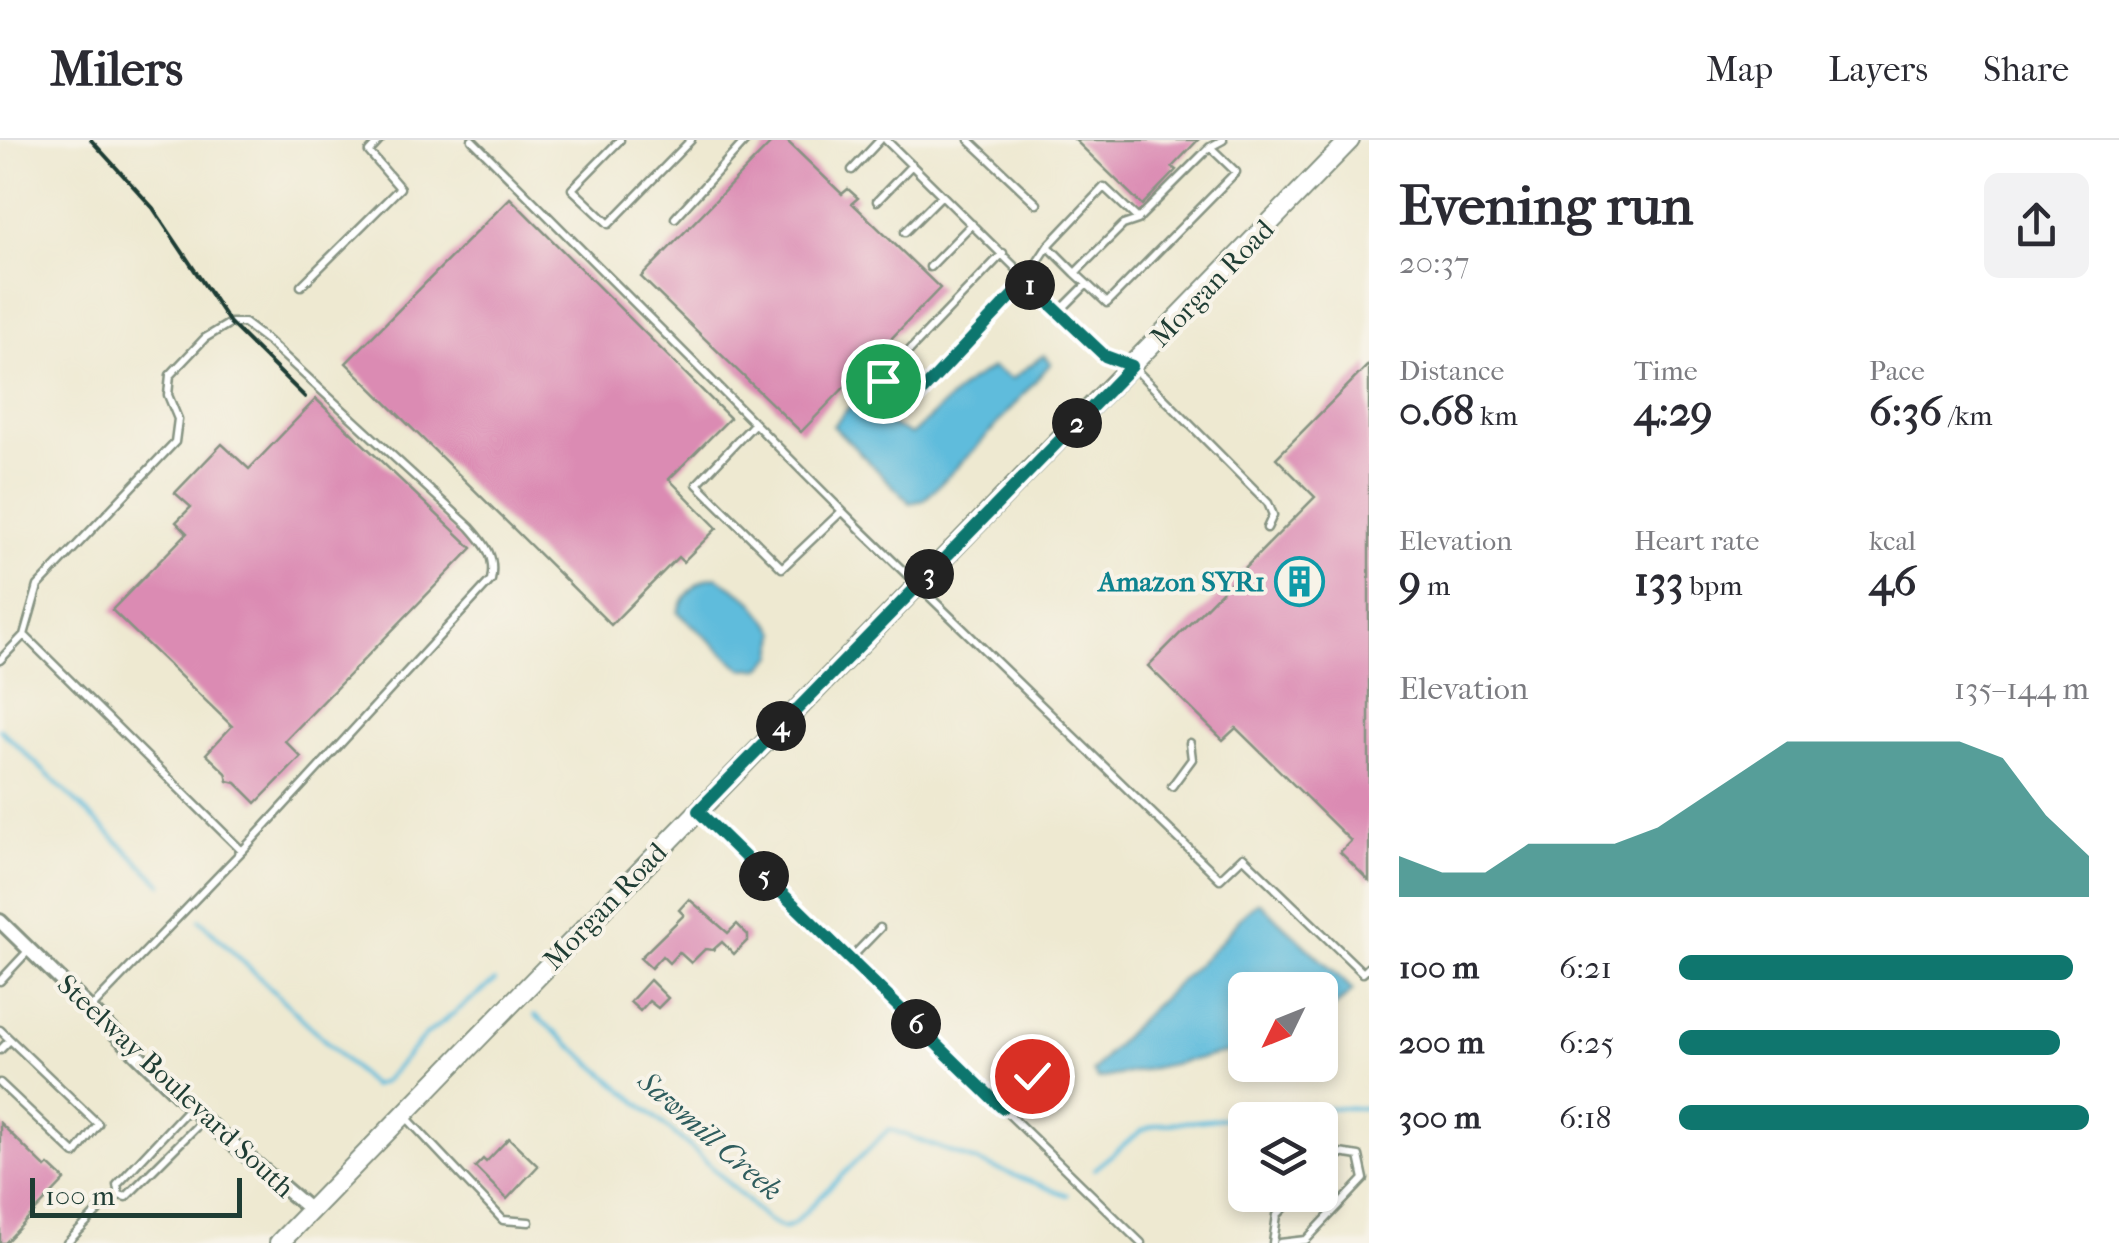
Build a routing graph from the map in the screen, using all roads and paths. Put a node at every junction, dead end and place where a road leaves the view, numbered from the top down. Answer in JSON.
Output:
{"nodes":[{"id":1,"x":380,"y":140,"type":"edge"},
{"id":2,"x":472,"y":140,"type":"edge"},
{"id":3,"x":620,"y":140,"type":"edge"},
{"id":4,"x":691,"y":140,"type":"edge"},
{"id":5,"x":746,"y":140,"type":"edge"},
{"id":6,"x":883,"y":140,"type":"edge"},
{"id":7,"x":969,"y":140,"type":"edge"},
{"id":8,"x":1223,"y":140,"type":"edge"},
{"id":9,"x":1350,"y":140,"type":"edge"},
{"id":10,"x":1210,"y":147,"type":"junction"},
{"id":11,"x":912,"y":165,"type":"junction"},
{"id":12,"x":852,"y":170,"type":"dead end"},
{"id":13,"x":942,"y":195,"type":"junction"},
{"id":14,"x":877,"y":201,"type":"dead end"},
{"id":15,"x":1037,"y":204,"type":"dead end"},
{"id":16,"x":675,"y":218,"type":"dead end"},
{"id":17,"x":1138,"y":220,"type":"junction"},
{"id":18,"x":972,"y":224,"type":"junction"},
{"id":19,"x":905,"y":232,"type":"dead end"},
{"id":20,"x":1048,"y":246,"type":"junction"},
{"id":21,"x":1002,"y":253,"type":"junction"},
{"id":22,"x":930,"y":267,"type":"dead end"},
{"id":23,"x":1076,"y":273,"type":"junction"},
{"id":24,"x":1026,"y":281,"type":"junction"},
{"id":25,"x":1087,"y":284,"type":"junction"},
{"id":26,"x":301,"y":286,"type":"dead end"},
{"id":27,"x":1060,"y":312,"type":"junction"},
{"id":28,"x":1132,"y":366,"type":"junction"},
{"id":29,"x":754,"y":424,"type":"junction"},
{"id":30,"x":842,"y":510,"type":"junction"},
{"id":31,"x":1267,"y":528,"type":"dead end"},
{"id":32,"x":919,"y":584,"type":"junction"},
{"id":33,"x":24,"y":635,"type":"junction"},
{"id":34,"x":0,"y":660,"type":"edge"},
{"id":35,"x":1190,"y":743,"type":"dead end"},
{"id":36,"x":1172,"y":786,"type":"dead end"},
{"id":37,"x":698,"y":811,"type":"junction"},
{"id":38,"x":242,"y":851,"type":"junction"},
{"id":39,"x":0,"y":921,"type":"edge"},
{"id":40,"x":880,"y":928,"type":"dead end"},
{"id":41,"x":30,"y":950,"type":"junction"},
{"id":42,"x":850,"y":959,"type":"junction"},
{"id":43,"x":1369,"y":966,"type":"edge"},
{"id":44,"x":0,"y":981,"type":"edge"},
{"id":45,"x":91,"y":1008,"type":"junction"},
{"id":46,"x":0,"y":1030,"type":"edge"},
{"id":47,"x":10,"y":1040,"type":"junction"},
{"id":48,"x":0,"y":1050,"type":"edge"},
{"id":49,"x":1032,"y":1076,"type":"dead end"},
{"id":50,"x":0,"y":1083,"type":"edge"},
{"id":51,"x":190,"y":1106,"type":"junction"},
{"id":52,"x":1002,"y":1108,"type":"junction"},
{"id":53,"x":403,"y":1113,"type":"junction"},
{"id":54,"x":204,"y":1118,"type":"junction"},
{"id":55,"x":1369,"y":1146,"type":"edge"},
{"id":56,"x":1338,"y":1155,"type":"edge"},
{"id":57,"x":1359,"y":1156,"type":"junction"},
{"id":58,"x":120,"y":1195,"type":"junction"},
{"id":59,"x":310,"y":1210,"type":"junction"},
{"id":60,"x":1280,"y":1212,"type":"edge"},
{"id":61,"x":529,"y":1222,"type":"dead end"},
{"id":62,"x":67,"y":1243,"type":"edge"},
{"id":63,"x":278,"y":1243,"type":"edge"},
{"id":64,"x":1141,"y":1243,"type":"edge"},
{"id":65,"x":1276,"y":1243,"type":"edge"}],
"edges":[{"from":1,"to":26,"type":"lane"},
{"from":2,"to":29,"type":"lane"},
{"from":3,"to":4,"type":"lane"},
{"from":5,"to":16,"type":"lane"},
{"from":6,"to":11,"type":"lane"},
{"from":6,"to":12,"type":"lane"},
{"from":7,"to":15,"type":"lane"},
{"from":8,"to":10,"type":"lane"},
{"from":9,"to":28,"type":"street","name":"Morgan Road"},
{"from":10,"to":17,"type":"lane"},
{"from":10,"to":25,"type":"lane"},
{"from":11,"to":13,"type":"lane"},
{"from":11,"to":14,"type":"lane"},
{"from":13,"to":18,"type":"lane"},
{"from":13,"to":19,"type":"lane"},
{"from":17,"to":20,"type":"lane"},
{"from":17,"to":23,"type":"lane"},
{"from":18,"to":21,"type":"lane"},
{"from":18,"to":22,"type":"lane"},
{"from":20,"to":23,"type":"lane"},
{"from":20,"to":24,"type":"lane"},
{"from":21,"to":24,"type":"lane"},
{"from":21,"to":24,"type":"lane"},
{"from":23,"to":25,"type":"lane"},
{"from":24,"to":27,"type":"lane"},
{"from":25,"to":27,"type":"lane"},
{"from":27,"to":28,"type":"lane"},
{"from":28,"to":31,"type":"lane"},
{"from":28,"to":32,"type":"street","name":"Morgan Road"},
{"from":29,"to":30,"type":"lane"},
{"from":29,"to":30,"type":"lane"},
{"from":30,"to":32,"type":"lane"},
{"from":32,"to":37,"type":"street","name":"Morgan Road"},
{"from":32,"to":43,"type":"lane"},
{"from":33,"to":34,"type":"lane"},
{"from":33,"to":38,"type":"lane"},
{"from":33,"to":38,"type":"lane"},
{"from":35,"to":36,"type":"lane"},
{"from":37,"to":42,"type":"lane"},
{"from":37,"to":53,"type":"street","name":"Morgan Road"},
{"from":38,"to":45,"type":"lane"},
{"from":39,"to":41,"type":"street","name":"Steelway Boulevard South"},
{"from":40,"to":42,"type":"lane"},
{"from":41,"to":44,"type":"lane"},
{"from":41,"to":45,"type":"street","name":"Steelway Boulevard South"},
{"from":42,"to":52,"type":"lane"},
{"from":45,"to":51,"type":"street","name":"Steelway Boulevard South"},
{"from":46,"to":47,"type":"lane"},
{"from":47,"to":48,"type":"lane"},
{"from":47,"to":50,"type":"lane"},
{"from":49,"to":52,"type":"lane"},
{"from":51,"to":54,"type":"street","name":"Steelway Boulevard South"},
{"from":51,"to":58,"type":"lane"},
{"from":52,"to":64,"type":"lane"},
{"from":53,"to":59,"type":"street","name":"Morgan Road"},
{"from":53,"to":61,"type":"lane"},
{"from":54,"to":58,"type":"lane"},
{"from":54,"to":59,"type":"street","name":"Steelway Boulevard South"},
{"from":55,"to":57,"type":"lane"},
{"from":56,"to":57,"type":"lane"},
{"from":57,"to":65,"type":"lane"},
{"from":58,"to":62,"type":"lane"},
{"from":59,"to":63,"type":"street","name":"Morgan Road"},
{"from":60,"to":65,"type":"lane"}]}
